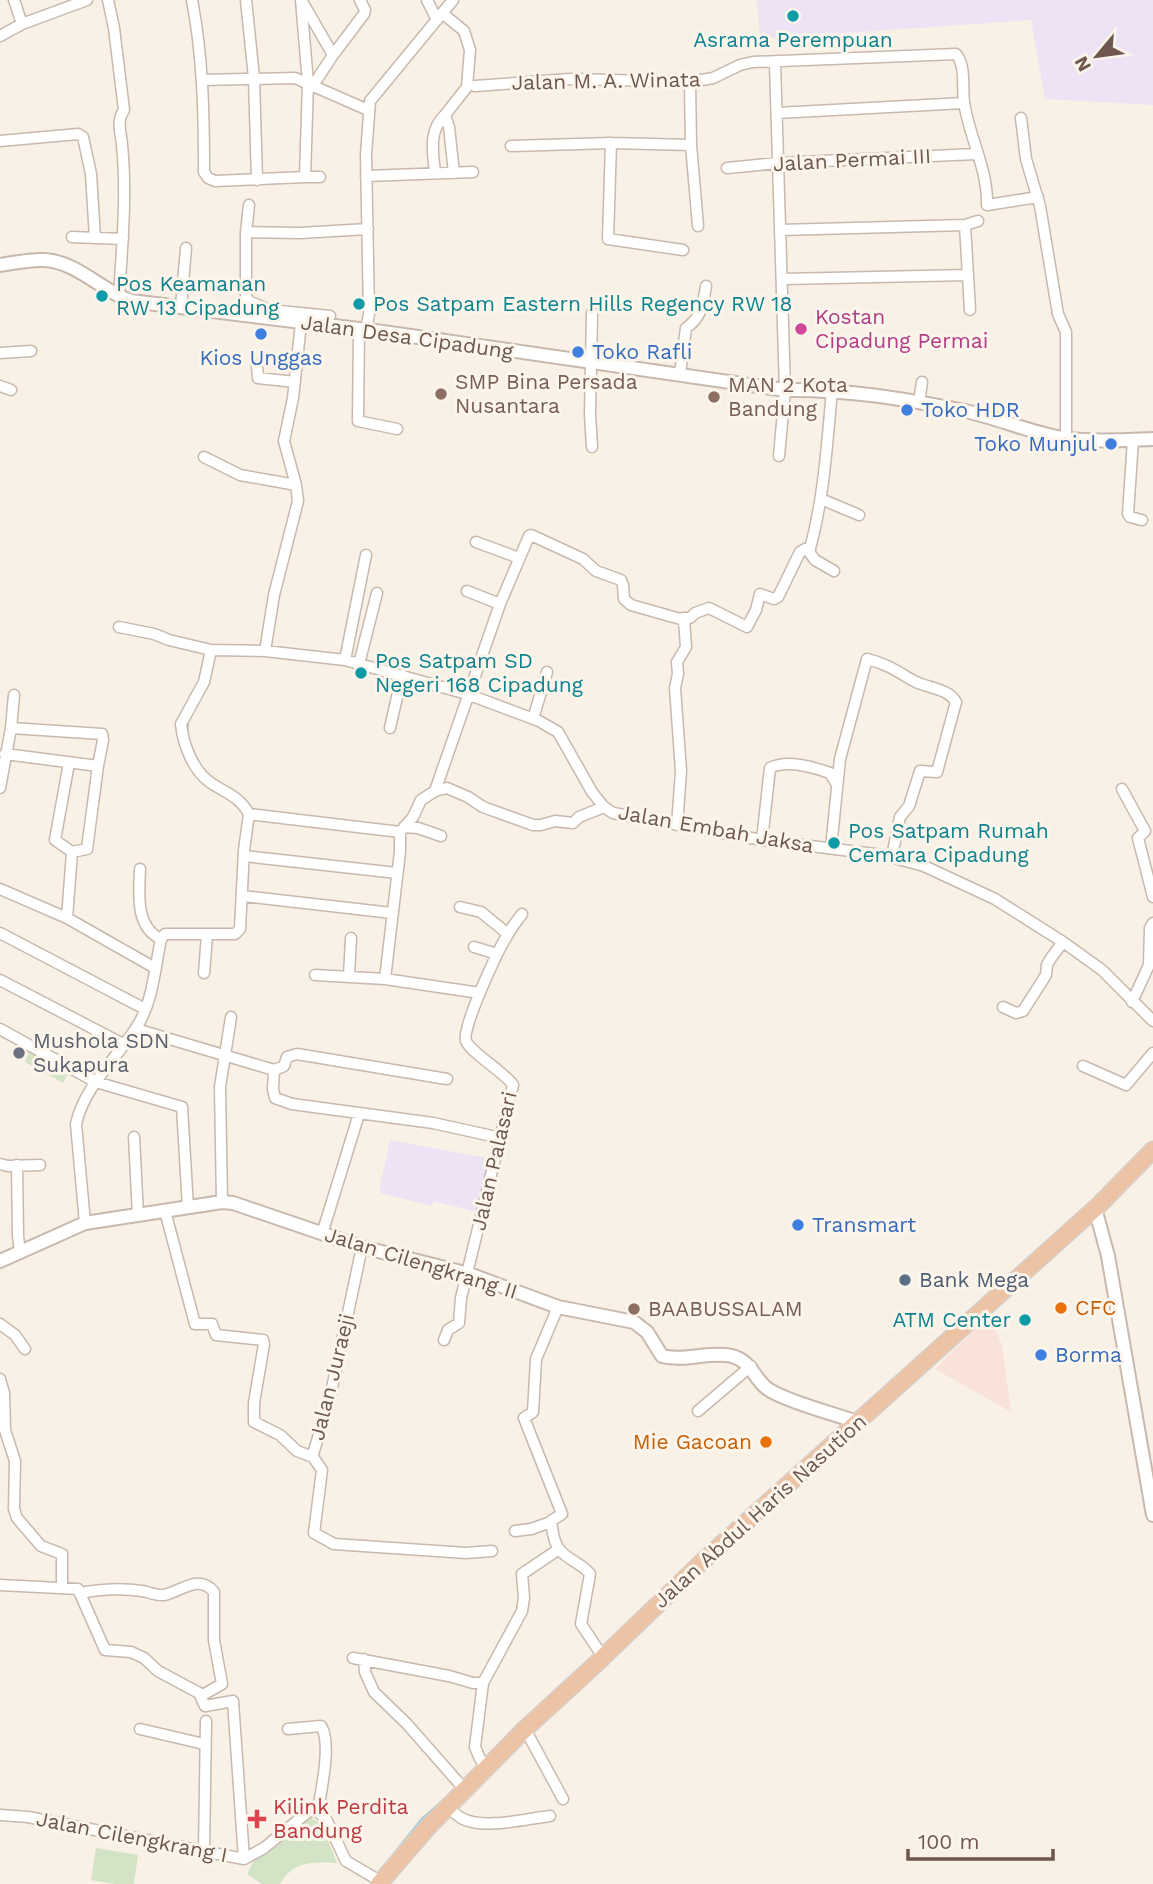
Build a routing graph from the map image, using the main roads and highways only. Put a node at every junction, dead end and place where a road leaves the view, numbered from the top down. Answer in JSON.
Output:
{"nodes":[{"id":1,"x":1153,"y":1150,"type":"edge"},
{"id":2,"x":379,"y":1883,"type":"edge"}],
"edges":[{"from":1,"to":2,"type":"highway","name":"Jalan Abdul Haris Nasution"}]}
